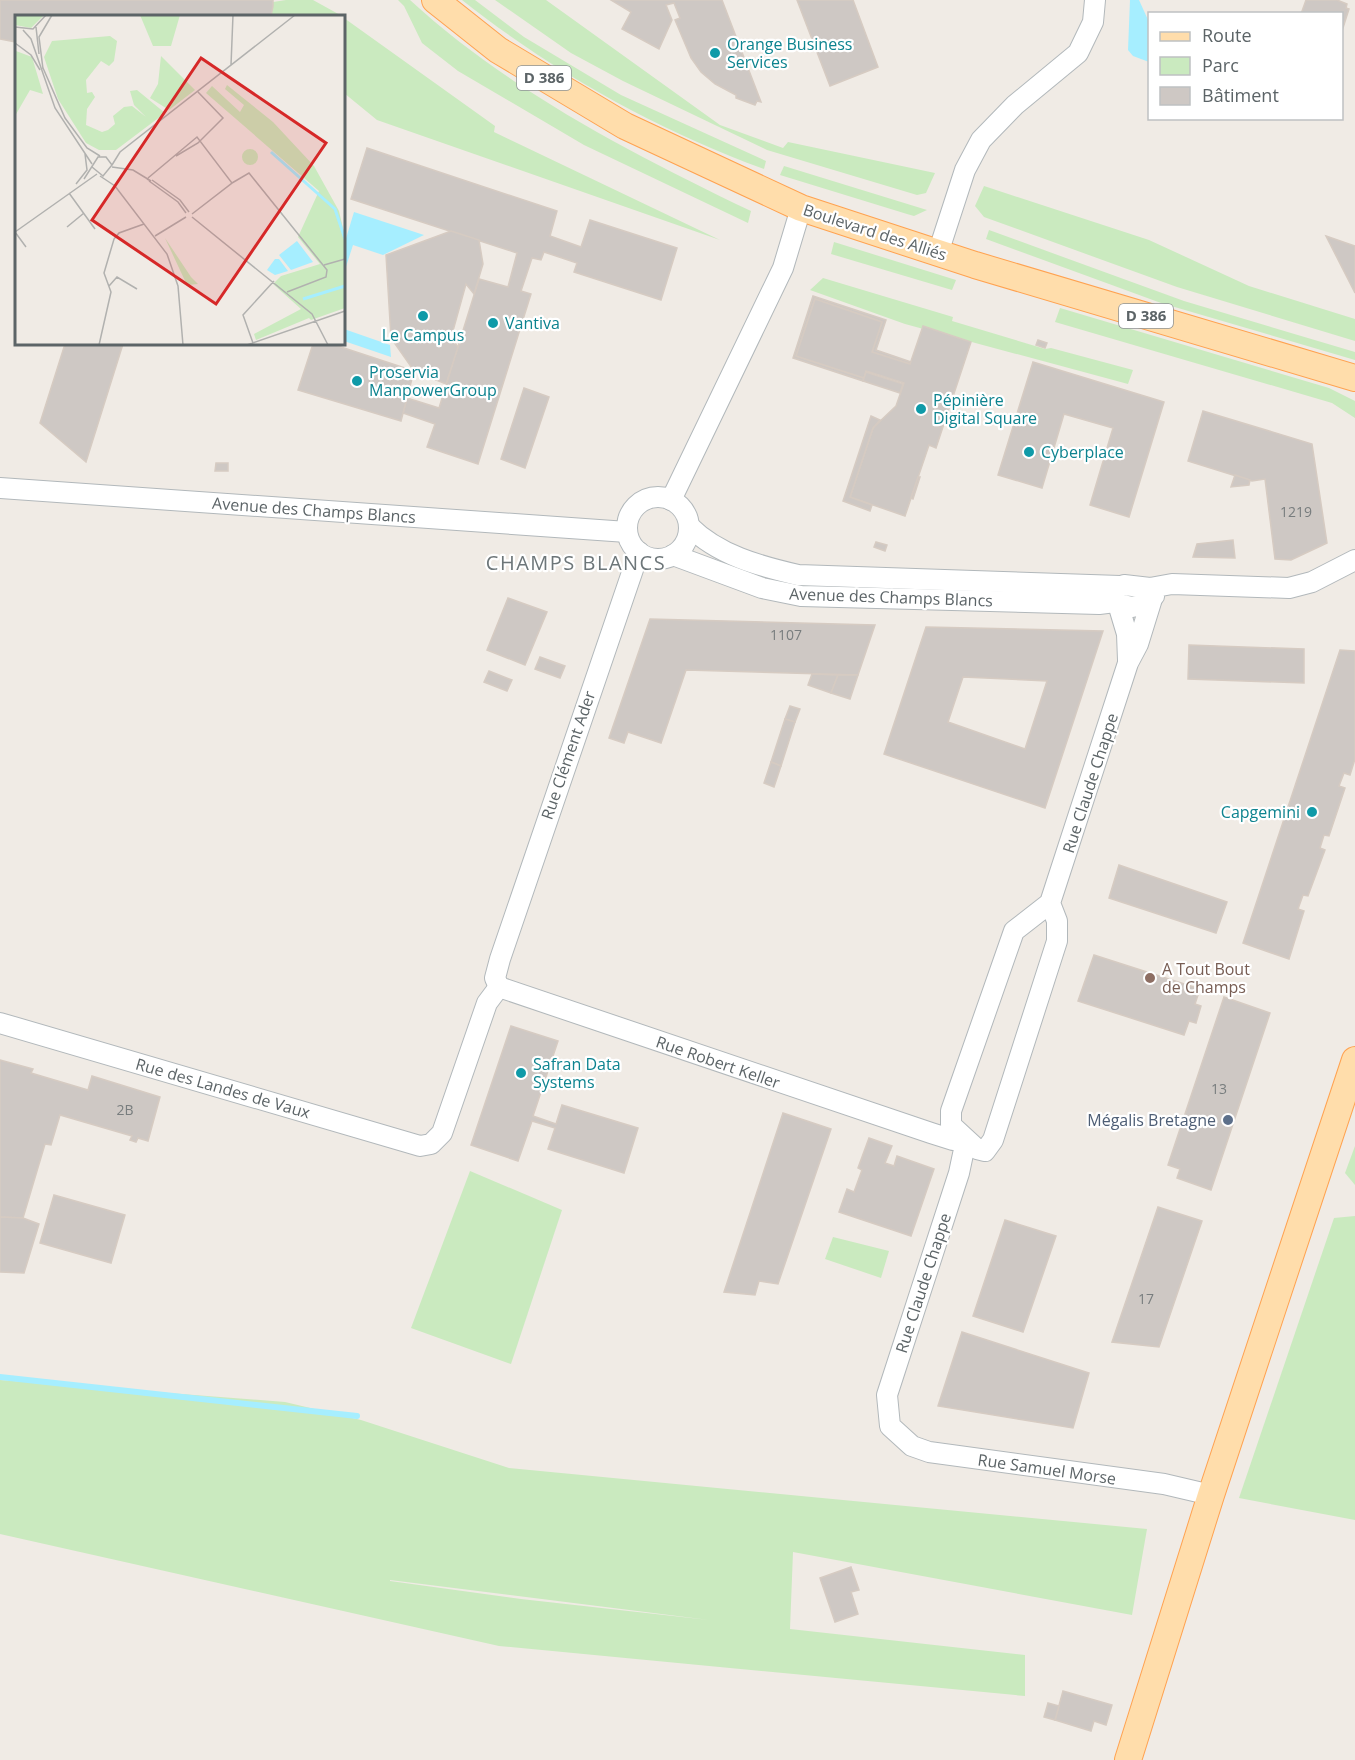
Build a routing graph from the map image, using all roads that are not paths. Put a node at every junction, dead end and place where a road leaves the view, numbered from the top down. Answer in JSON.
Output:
{"nodes":[{"id":1,"x":435,"y":0,"type":"edge"},
{"id":2,"x":1095,"y":0,"type":"edge"},
{"id":3,"x":801,"y":208,"type":"junction"},
{"id":4,"x":938,"y":253,"type":"junction"},
{"id":5,"x":1355,"y":378,"type":"edge"},
{"id":6,"x":0,"y":488,"type":"edge"},
{"id":7,"x":671,"y":500,"type":"junction"},
{"id":8,"x":689,"y":526,"type":"junction"},
{"id":9,"x":627,"y":532,"type":"junction"},
{"id":10,"x":639,"y":552,"type":"junction"},
{"id":11,"x":673,"y":555,"type":"junction"},
{"id":12,"x":1355,"y":560,"type":"edge"},
{"id":13,"x":1150,"y":595,"type":"junction"},
{"id":14,"x":1118,"y":597,"type":"junction"},
{"id":15,"x":1128,"y":663,"type":"junction"},
{"id":16,"x":1050,"y":903,"type":"junction"},
{"id":17,"x":499,"y":987,"type":"junction"},
{"id":18,"x":0,"y":1023,"type":"edge"},
{"id":19,"x":1355,"y":1060,"type":"edge"},
{"id":20,"x":966,"y":1140,"type":"junction"},
{"id":21,"x":890,"y":1426,"type":"joint"},
{"id":22,"x":1211,"y":1495,"type":"junction"},
{"id":23,"x":1128,"y":1760,"type":"edge"}],
"edges":[{"from":1,"to":3,"type":"main road","name":"Boulevard des Alliés","number":"D 386"},
{"from":2,"to":4,"type":"street"},
{"from":3,"to":4,"type":"main road","name":"Boulevard des Alliés","number":"D 386"},
{"from":3,"to":7,"type":"street"},
{"from":4,"to":5,"type":"main road","name":"Boulevard des Alliés","number":"D 386"},
{"from":6,"to":9,"type":"street","name":"Avenue des Champs Blancs"},
{"from":7,"to":8,"type":"street"},
{"from":7,"to":9,"type":"street"},
{"from":8,"to":11,"type":"street"},
{"from":8,"to":14,"type":"street","name":"Avenue des Champs Blancs"},
{"from":9,"to":10,"type":"street"},
{"from":10,"to":11,"type":"street"},
{"from":10,"to":17,"type":"street","name":"Rue Clément Ader"},
{"from":11,"to":14,"type":"street","name":"Avenue des Champs Blancs"},
{"from":12,"to":13,"type":"street"},
{"from":13,"to":14,"type":"street"},
{"from":13,"to":15,"type":"street","name":"Rue Claude Chappe"},
{"from":14,"to":15,"type":"street","name":"Rue Claude Chappe"},
{"from":15,"to":16,"type":"street","name":"Rue Claude Chappe"},
{"from":16,"to":20,"type":"street"},
{"from":16,"to":20,"type":"street"},
{"from":17,"to":18,"type":"street","name":"Rue des Landes de Vaux"},
{"from":17,"to":20,"type":"street","name":"Rue Robert Keller"},
{"from":19,"to":22,"type":"main road"},
{"from":20,"to":21,"type":"street","name":"Rue Claude Chappe"},
{"from":21,"to":22,"type":"street","name":"Rue Samuel Morse"},
{"from":22,"to":23,"type":"main road"}]}
